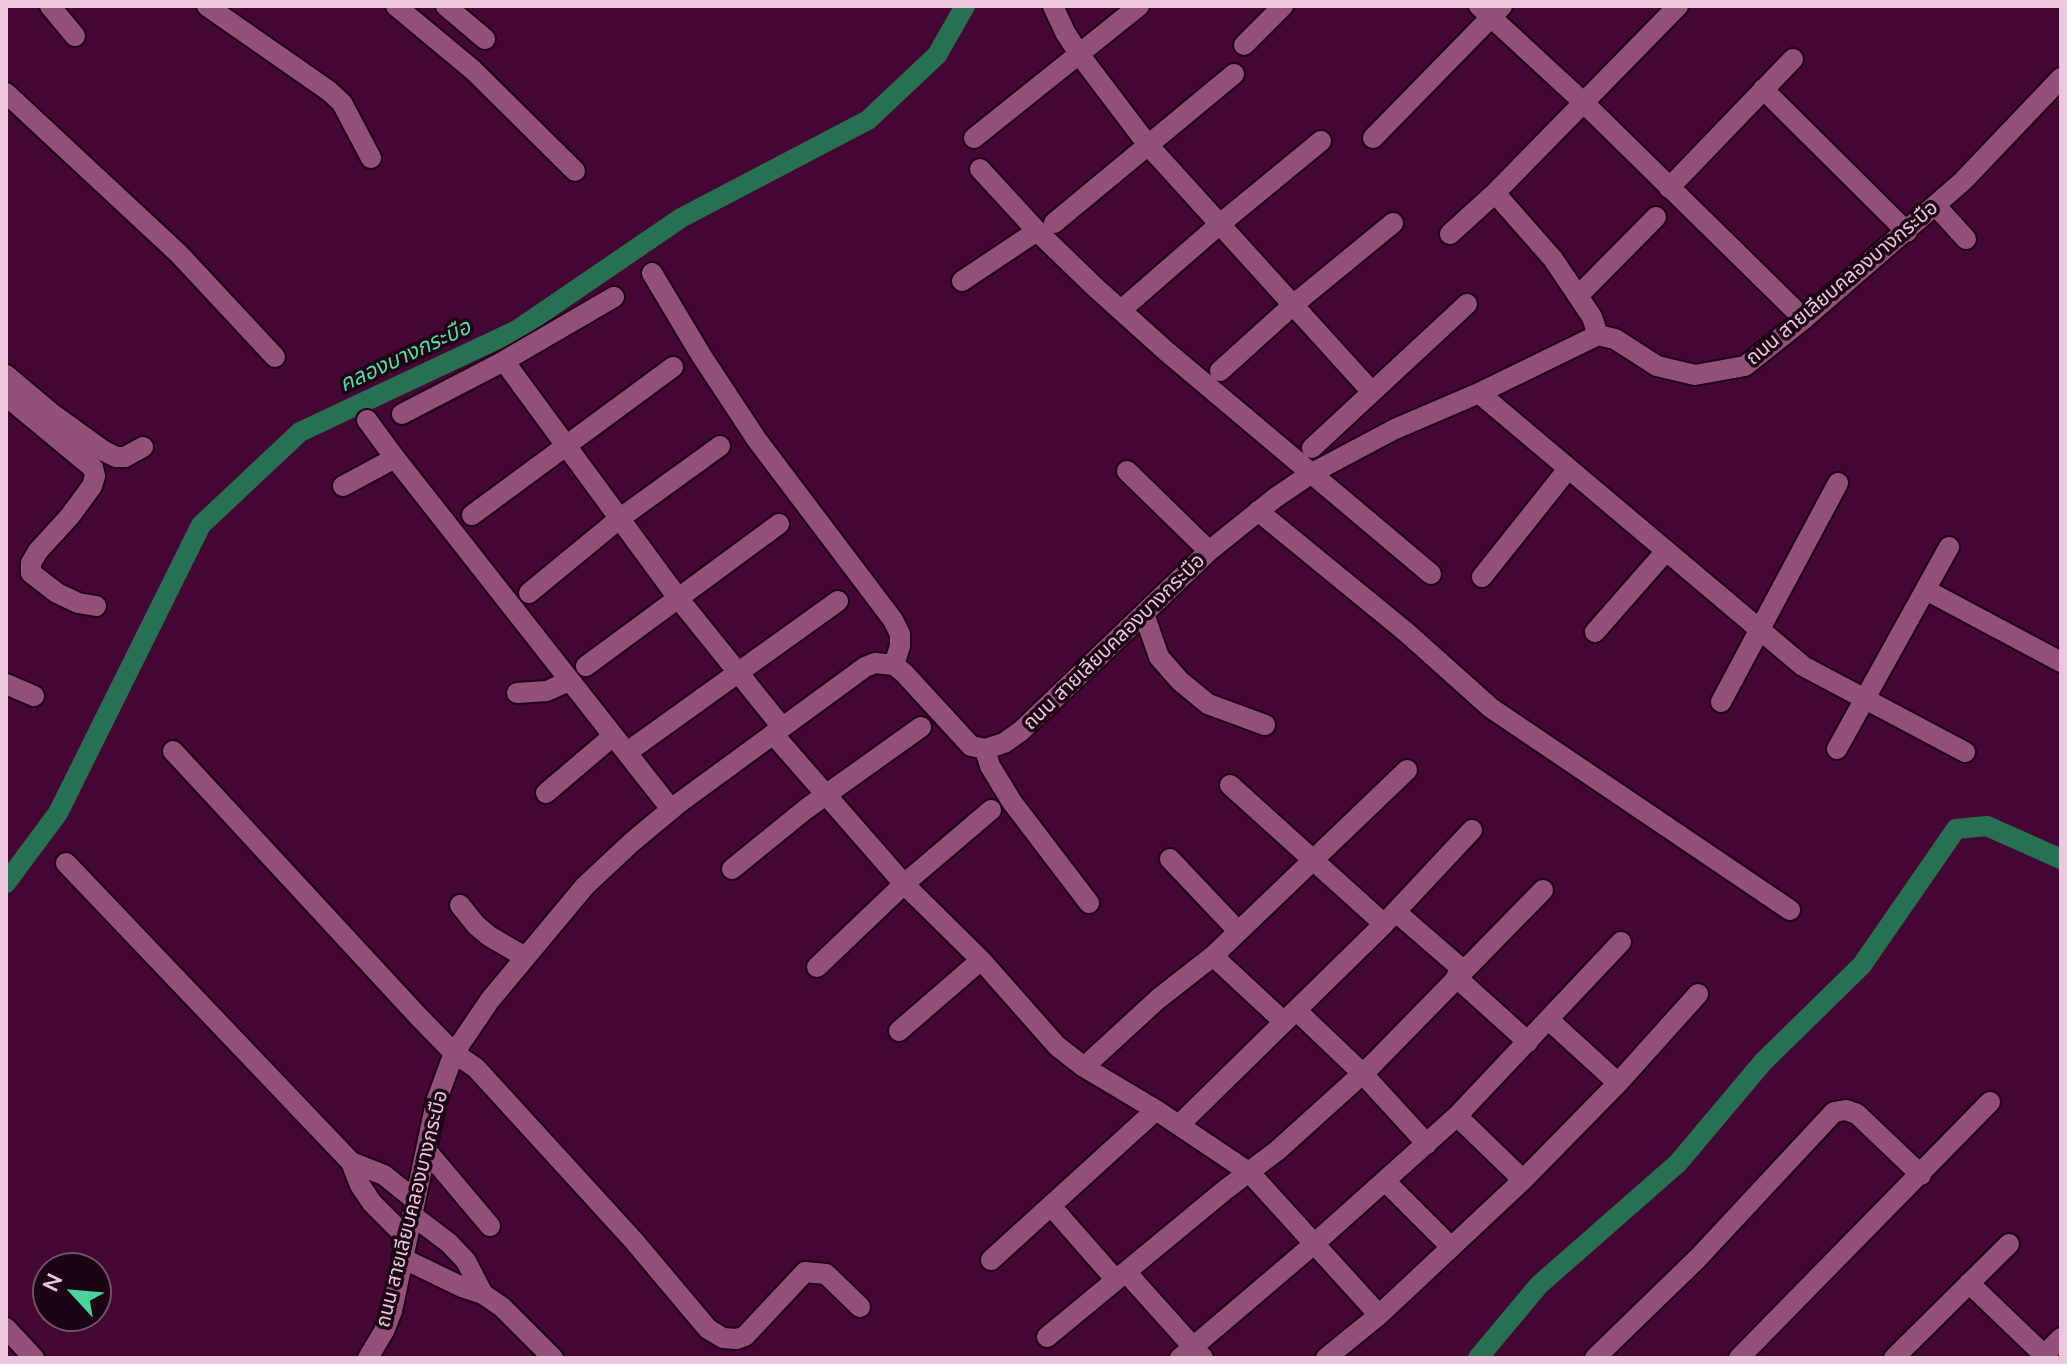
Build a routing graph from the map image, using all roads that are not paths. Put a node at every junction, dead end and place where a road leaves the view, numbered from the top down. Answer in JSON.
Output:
{"nodes":[{"id":1,"x":50,"y":6,"type":"edge"},
{"id":2,"x":207,"y":6,"type":"edge"},
{"id":3,"x":396,"y":6,"type":"edge"},
{"id":4,"x":446,"y":6,"type":"edge"},
{"id":5,"x":1053,"y":6,"type":"edge"},
{"id":6,"x":1139,"y":6,"type":"edge"},
{"id":7,"x":1283,"y":6,"type":"edge"},
{"id":8,"x":1678,"y":6,"type":"edge"},
{"id":9,"x":1491,"y":10,"type":"edge"},
{"id":10,"x":75,"y":36,"type":"dead end"},
{"id":11,"x":485,"y":39,"type":"dead end"},
{"id":12,"x":1244,"y":45,"type":"dead end"},
{"id":13,"x":1079,"y":54,"type":"junction"},
{"id":14,"x":1793,"y":59,"type":"dead end"},
{"id":15,"x":1234,"y":74,"type":"dead end"},
{"id":16,"x":2061,"y":78,"type":"edge"},
{"id":17,"x":1763,"y":89,"type":"junction"},
{"id":18,"x":6,"y":93,"type":"edge"},
{"id":19,"x":1582,"y":101,"type":"junction"},
{"id":20,"x":974,"y":138,"type":"dead end"},
{"id":21,"x":1373,"y":138,"type":"dead end"},
{"id":22,"x":1321,"y":141,"type":"dead end"},
{"id":23,"x":1148,"y":145,"type":"junction"},
{"id":24,"x":371,"y":158,"type":"dead end"},
{"id":25,"x":980,"y":169,"type":"dead end"},
{"id":26,"x":575,"y":171,"type":"dead end"},
{"id":27,"x":1669,"y":188,"type":"junction"},
{"id":28,"x":1495,"y":193,"type":"junction"},
{"id":29,"x":1936,"y":206,"type":"junction"},
{"id":30,"x":1656,"y":217,"type":"dead end"},
{"id":31,"x":1393,"y":223,"type":"dead end"},
{"id":32,"x":1220,"y":224,"type":"junction"},
{"id":33,"x":1046,"y":227,"type":"junction"},
{"id":34,"x":1907,"y":232,"type":"junction"},
{"id":35,"x":1450,"y":234,"type":"dead end"},
{"id":36,"x":1966,"y":239,"type":"dead end"},
{"id":37,"x":652,"y":273,"type":"dead end"},
{"id":38,"x":962,"y":281,"type":"dead end"},
{"id":39,"x":1578,"y":296,"type":"junction"},
{"id":40,"x":614,"y":297,"type":"dead end"},
{"id":41,"x":1128,"y":304,"type":"dead end"},
{"id":42,"x":1467,"y":304,"type":"dead end"},
{"id":43,"x":1293,"y":305,"type":"junction"},
{"id":44,"x":1804,"y":319,"type":"junction"},
{"id":45,"x":1598,"y":335,"type":"junction"},
{"id":46,"x":275,"y":357,"type":"dead end"},
{"id":47,"x":504,"y":361,"type":"junction"},
{"id":48,"x":673,"y":367,"type":"dead end"},
{"id":49,"x":1220,"y":371,"type":"dead end"},
{"id":50,"x":6,"y":375,"type":"edge"},
{"id":51,"x":1372,"y":392,"type":"junction"},
{"id":52,"x":1479,"y":393,"type":"junction"},
{"id":53,"x":6,"y":396,"type":"edge"},
{"id":54,"x":402,"y":414,"type":"dead end"},
{"id":55,"x":367,"y":420,"type":"dead end"},
{"id":56,"x":566,"y":445,"type":"junction"},
{"id":57,"x":720,"y":446,"type":"dead end"},
{"id":58,"x":143,"y":447,"type":"dead end"},
{"id":59,"x":1312,"y":448,"type":"dead end"},
{"id":60,"x":395,"y":458,"type":"junction"},
{"id":61,"x":1568,"y":469,"type":"junction"},
{"id":62,"x":1127,"y":471,"type":"dead end"},
{"id":63,"x":1312,"y":473,"type":"junction"},
{"id":64,"x":1838,"y":483,"type":"dead end"},
{"id":65,"x":343,"y":486,"type":"dead end"},
{"id":66,"x":1258,"y":511,"type":"junction"},
{"id":67,"x":472,"y":515,"type":"dead end"},
{"id":68,"x":619,"y":519,"type":"junction"},
{"id":69,"x":779,"y":524,"type":"dead end"},
{"id":70,"x":1949,"y":547,"type":"dead end"},
{"id":71,"x":1209,"y":551,"type":"junction"},
{"id":72,"x":1666,"y":551,"type":"junction"},
{"id":73,"x":1431,"y":574,"type":"dead end"},
{"id":74,"x":1482,"y":577,"type":"dead end"},
{"id":75,"x":1926,"y":590,"type":"junction"},
{"id":76,"x":529,"y":593,"type":"dead end"},
{"id":77,"x":678,"y":598,"type":"junction"},
{"id":78,"x":838,"y":601,"type":"dead end"},
{"id":79,"x":96,"y":606,"type":"dead end"},
{"id":80,"x":1144,"y":614,"type":"junction"},
{"id":81,"x":1759,"y":629,"type":"junction"},
{"id":82,"x":1595,"y":632,"type":"dead end"},
{"id":83,"x":2061,"y":662,"type":"edge"},
{"id":84,"x":894,"y":665,"type":"junction"},
{"id":85,"x":586,"y":666,"type":"dead end"},
{"id":86,"x":737,"y":674,"type":"junction"},
{"id":87,"x":569,"y":681,"type":"junction"},
{"id":88,"x":6,"y":684,"type":"edge"},
{"id":89,"x":517,"y":693,"type":"dead end"},
{"id":90,"x":34,"y":696,"type":"dead end"},
{"id":91,"x":1865,"y":699,"type":"junction"},
{"id":92,"x":1721,"y":702,"type":"dead end"},
{"id":93,"x":1265,"y":725,"type":"dead end"},
{"id":94,"x":921,"y":727,"type":"dead end"},
{"id":95,"x":778,"y":730,"type":"junction"},
{"id":96,"x":613,"y":736,"type":"junction"},
{"id":97,"x":633,"y":748,"type":"dead end"},
{"id":98,"x":985,"y":749,"type":"junction"},
{"id":99,"x":1837,"y":749,"type":"dead end"},
{"id":100,"x":173,"y":751,"type":"dead end"},
{"id":101,"x":1965,"y":752,"type":"dead end"},
{"id":102,"x":1407,"y":770,"type":"dead end"},
{"id":103,"x":1230,"y":785,"type":"dead end"},
{"id":104,"x":546,"y":793,"type":"dead end"},
{"id":105,"x":827,"y":794,"type":"junction"},
{"id":106,"x":671,"y":809,"type":"junction"},
{"id":107,"x":991,"y":810,"type":"dead end"},
{"id":108,"x":1472,"y":830,"type":"dead end"},
{"id":109,"x":1170,"y":859,"type":"dead end"},
{"id":110,"x":1314,"y":862,"type":"junction"},
{"id":111,"x":66,"y":863,"type":"dead end"},
{"id":112,"x":732,"y":869,"type":"dead end"},
{"id":113,"x":904,"y":884,"type":"junction"},
{"id":114,"x":1543,"y":890,"type":"dead end"},
{"id":115,"x":1089,"y":903,"type":"dead end"},
{"id":116,"x":460,"y":905,"type":"dead end"},
{"id":117,"x":1790,"y":910,"type":"dead end"},
{"id":118,"x":1390,"y":918,"type":"junction"},
{"id":119,"x":1238,"y":931,"type":"junction"},
{"id":120,"x":1621,"y":942,"type":"dead end"},
{"id":121,"x":1213,"y":956,"type":"junction"},
{"id":122,"x":525,"y":957,"type":"junction"},
{"id":123,"x":981,"y":960,"type":"junction"},
{"id":124,"x":817,"y":967,"type":"dead end"},
{"id":125,"x":1459,"y":974,"type":"junction"},
{"id":126,"x":1698,"y":994,"type":"dead end"},
{"id":127,"x":1291,"y":1016,"type":"junction"},
{"id":128,"x":1549,"y":1020,"type":"junction"},
{"id":129,"x":899,"y":1031,"type":"dead end"},
{"id":130,"x":1528,"y":1042,"type":"junction"},
{"id":131,"x":454,"y":1053,"type":"junction"},
{"id":132,"x":1084,"y":1067,"type":"junction"},
{"id":133,"x":1362,"y":1073,"type":"junction"},
{"id":134,"x":1618,"y":1083,"type":"junction"},
{"id":135,"x":1990,"y":1102,"type":"dead end"},
{"id":136,"x":1156,"y":1110,"type":"junction"},
{"id":137,"x":1457,"y":1116,"type":"junction"},
{"id":138,"x":1179,"y":1125,"type":"junction"},
{"id":139,"x":1427,"y":1144,"type":"junction"},
{"id":140,"x":426,"y":1150,"type":"junction"},
{"id":141,"x":351,"y":1162,"type":"junction"},
{"id":142,"x":1250,"y":1173,"type":"junction"},
{"id":143,"x":1921,"y":1175,"type":"junction"},
{"id":144,"x":1523,"y":1180,"type":"junction"},
{"id":145,"x":1385,"y":1181,"type":"junction"},
{"id":146,"x":1051,"y":1206,"type":"junction"},
{"id":147,"x":413,"y":1207,"type":"junction"},
{"id":148,"x":490,"y":1226,"type":"dead end"},
{"id":149,"x":1314,"y":1244,"type":"junction"},
{"id":150,"x":2009,"y":1244,"type":"dead end"},
{"id":151,"x":1451,"y":1247,"type":"junction"},
{"id":152,"x":404,"y":1248,"type":"junction"},
{"id":153,"x":991,"y":1260,"type":"dead end"},
{"id":154,"x":1121,"y":1276,"type":"junction"},
{"id":155,"x":1969,"y":1283,"type":"junction"},
{"id":156,"x":483,"y":1294,"type":"junction"},
{"id":157,"x":860,"y":1307,"type":"dead end"},
{"id":158,"x":1379,"y":1315,"type":"junction"},
{"id":159,"x":6,"y":1328,"type":"edge"},
{"id":160,"x":1047,"y":1337,"type":"dead end"},
{"id":161,"x":2061,"y":1338,"type":"edge"},
{"id":162,"x":1192,"y":1354,"type":"edge"},
{"id":163,"x":2042,"y":1356,"type":"edge"},
{"id":164,"x":34,"y":1358,"type":"edge"},
{"id":165,"x":368,"y":1358,"type":"edge"},
{"id":166,"x":553,"y":1358,"type":"edge"},
{"id":167,"x":1326,"y":1358,"type":"edge"},
{"id":168,"x":1595,"y":1358,"type":"edge"},
{"id":169,"x":1739,"y":1358,"type":"edge"},
{"id":170,"x":1894,"y":1358,"type":"edge"}],
"edges":[{"from":1,"to":10,"type":"street"},
{"from":2,"to":24,"type":"street"},
{"from":3,"to":26,"type":"street"},
{"from":4,"to":11,"type":"street"},
{"from":5,"to":13,"type":"street"},
{"from":6,"to":13,"type":"street"},
{"from":7,"to":12,"type":"street"},
{"from":8,"to":19,"type":"street"},
{"from":9,"to":19,"type":"street"},
{"from":9,"to":21,"type":"street"},
{"from":13,"to":20,"type":"street"},
{"from":13,"to":23,"type":"street"},
{"from":14,"to":17,"type":"street"},
{"from":15,"to":23,"type":"street"},
{"from":16,"to":29,"type":"street","name":"ถนน สายเลียบคลองบางกระบือ"},
{"from":17,"to":27,"type":"street"},
{"from":17,"to":34,"type":"street"},
{"from":18,"to":46,"type":"street"},
{"from":19,"to":27,"type":"street"},
{"from":19,"to":28,"type":"street"},
{"from":22,"to":32,"type":"street"},
{"from":23,"to":32,"type":"street"},
{"from":23,"to":33,"type":"street"},
{"from":25,"to":33,"type":"street"},
{"from":27,"to":44,"type":"street"},
{"from":28,"to":35,"type":"street"},
{"from":28,"to":39,"type":"street"},
{"from":29,"to":34,"type":"street","name":"ถนน สายเลียบคลองบางกระบือ"},
{"from":29,"to":36,"type":"street"},
{"from":30,"to":39,"type":"street"},
{"from":31,"to":43,"type":"street"},
{"from":32,"to":41,"type":"street"},
{"from":32,"to":43,"type":"street"},
{"from":33,"to":38,"type":"street"},
{"from":33,"to":63,"type":"street"},
{"from":34,"to":44,"type":"street","name":"ถนน สายเลียบคลองบางกระบือ"},
{"from":37,"to":84,"type":"street"},
{"from":39,"to":45,"type":"street"},
{"from":40,"to":47,"type":"street"},
{"from":42,"to":51,"type":"street"},
{"from":43,"to":49,"type":"street"},
{"from":43,"to":51,"type":"street"},
{"from":44,"to":45,"type":"street","name":"ถนน สายเลียบคลองบางกระบือ"},
{"from":45,"to":52,"type":"street","name":"ถนน สายเลียบคลองบางกระบือ"},
{"from":47,"to":54,"type":"street"},
{"from":47,"to":56,"type":"street"},
{"from":48,"to":56,"type":"street"},
{"from":50,"to":58,"type":"street"},
{"from":51,"to":59,"type":"street"},
{"from":52,"to":61,"type":"street"},
{"from":52,"to":63,"type":"street","name":"ถนน สายเลียบคลองบางกระบือ"},
{"from":53,"to":79,"type":"street"},
{"from":55,"to":60,"type":"street"},
{"from":56,"to":67,"type":"street"},
{"from":56,"to":68,"type":"street"},
{"from":57,"to":68,"type":"street"},
{"from":60,"to":65,"type":"street"},
{"from":60,"to":87,"type":"street"},
{"from":61,"to":72,"type":"street"},
{"from":61,"to":74,"type":"street"},
{"from":62,"to":71,"type":"street"},
{"from":63,"to":66,"type":"street","name":"ถนน สายเลียบคลองบางกระบือ"},
{"from":63,"to":73,"type":"street"},
{"from":64,"to":81,"type":"street"},
{"from":66,"to":71,"type":"street","name":"ถนน สายเลียบคลองบางกระบือ"},
{"from":66,"to":117,"type":"street"},
{"from":68,"to":76,"type":"street"},
{"from":68,"to":77,"type":"street"},
{"from":69,"to":77,"type":"street"},
{"from":70,"to":75,"type":"street"},
{"from":71,"to":80,"type":"street","name":"ถนน สายเลียบคลองบางกระบือ"},
{"from":72,"to":81,"type":"street"},
{"from":72,"to":82,"type":"street"},
{"from":75,"to":83,"type":"street"},
{"from":75,"to":91,"type":"street"},
{"from":77,"to":85,"type":"street"},
{"from":77,"to":86,"type":"street"},
{"from":78,"to":86,"type":"street"},
{"from":80,"to":93,"type":"street"},
{"from":80,"to":98,"type":"street","name":"ถนน สายเลียบคลองบางกระบือ"},
{"from":81,"to":91,"type":"street"},
{"from":81,"to":92,"type":"street"},
{"from":84,"to":95,"type":"street","name":"ถนน สายเลียบคลองบางกระบือ"},
{"from":84,"to":98,"type":"street"},
{"from":86,"to":95,"type":"street"},
{"from":86,"to":97,"type":"street"},
{"from":87,"to":89,"type":"street"},
{"from":87,"to":96,"type":"street"},
{"from":88,"to":90,"type":"street"},
{"from":91,"to":99,"type":"street"},
{"from":91,"to":101,"type":"street"},
{"from":94,"to":105,"type":"street"},
{"from":95,"to":105,"type":"street"},
{"from":95,"to":106,"type":"street","name":"ถนน สายเลียบคลองบางกระบือ"},
{"from":96,"to":104,"type":"street"},
{"from":96,"to":106,"type":"street"},
{"from":98,"to":115,"type":"street"},
{"from":100,"to":131,"type":"street"},
{"from":102,"to":110,"type":"street"},
{"from":103,"to":110,"type":"street"},
{"from":105,"to":112,"type":"street"},
{"from":105,"to":113,"type":"street"},
{"from":106,"to":122,"type":"street","name":"ถนน สายเลียบคลองบางกระบือ"},
{"from":107,"to":113,"type":"street"},
{"from":108,"to":118,"type":"street"},
{"from":109,"to":119,"type":"street"},
{"from":110,"to":118,"type":"street"},
{"from":110,"to":119,"type":"street"},
{"from":111,"to":141,"type":"street"},
{"from":113,"to":123,"type":"street"},
{"from":113,"to":124,"type":"street"},
{"from":114,"to":125,"type":"street"},
{"from":116,"to":122,"type":"street"},
{"from":118,"to":125,"type":"street"},
{"from":118,"to":127,"type":"street"},
{"from":119,"to":121,"type":"street"},
{"from":120,"to":128,"type":"street"},
{"from":121,"to":127,"type":"street"},
{"from":121,"to":132,"type":"street"},
{"from":122,"to":131,"type":"street","name":"ถนน สายเลียบคลองบางกระบือ"},
{"from":123,"to":129,"type":"street"},
{"from":123,"to":132,"type":"street"},
{"from":125,"to":130,"type":"street"},
{"from":125,"to":133,"type":"street"},
{"from":126,"to":134,"type":"street"},
{"from":127,"to":133,"type":"street"},
{"from":127,"to":138,"type":"street"},
{"from":128,"to":130,"type":"street"},
{"from":128,"to":134,"type":"street"},
{"from":130,"to":137,"type":"street"},
{"from":131,"to":140,"type":"street","name":"ถนน สายเลียบคลองบางกระบือ"},
{"from":131,"to":157,"type":"street"},
{"from":132,"to":136,"type":"street"},
{"from":133,"to":139,"type":"street"},
{"from":133,"to":142,"type":"street"},
{"from":134,"to":144,"type":"street"},
{"from":135,"to":143,"type":"street"},
{"from":136,"to":138,"type":"street"},
{"from":136,"to":146,"type":"street"},
{"from":137,"to":139,"type":"street"},
{"from":137,"to":144,"type":"street"},
{"from":138,"to":142,"type":"street"},
{"from":139,"to":145,"type":"street"},
{"from":140,"to":147,"type":"street","name":"ถนน สายเลียบคลองบางกระบือ"},
{"from":140,"to":148,"type":"street"},
{"from":141,"to":147,"type":"street"},
{"from":141,"to":152,"type":"street"},
{"from":142,"to":149,"type":"street"},
{"from":142,"to":154,"type":"street"},
{"from":143,"to":168,"type":"street"},
{"from":143,"to":169,"type":"street"},
{"from":144,"to":151,"type":"street"},
{"from":145,"to":149,"type":"street"},
{"from":145,"to":151,"type":"street"},
{"from":146,"to":153,"type":"street"},
{"from":146,"to":154,"type":"street"},
{"from":147,"to":152,"type":"street","name":"ถนน สายเลียบคลองบางกระบือ"},
{"from":147,"to":156,"type":"street"},
{"from":149,"to":158,"type":"street"},
{"from":149,"to":162,"type":"street"},
{"from":150,"to":155,"type":"street"},
{"from":151,"to":158,"type":"street"},
{"from":152,"to":156,"type":"street"},
{"from":152,"to":165,"type":"street","name":"ถนน สายเลียบคลองบางกระบือ"},
{"from":154,"to":160,"type":"street"},
{"from":154,"to":162,"type":"street"},
{"from":155,"to":163,"type":"street"},
{"from":155,"to":170,"type":"street"},
{"from":156,"to":166,"type":"street"},
{"from":158,"to":167,"type":"street"},
{"from":159,"to":164,"type":"street"},
{"from":161,"to":163,"type":"street"}]}
